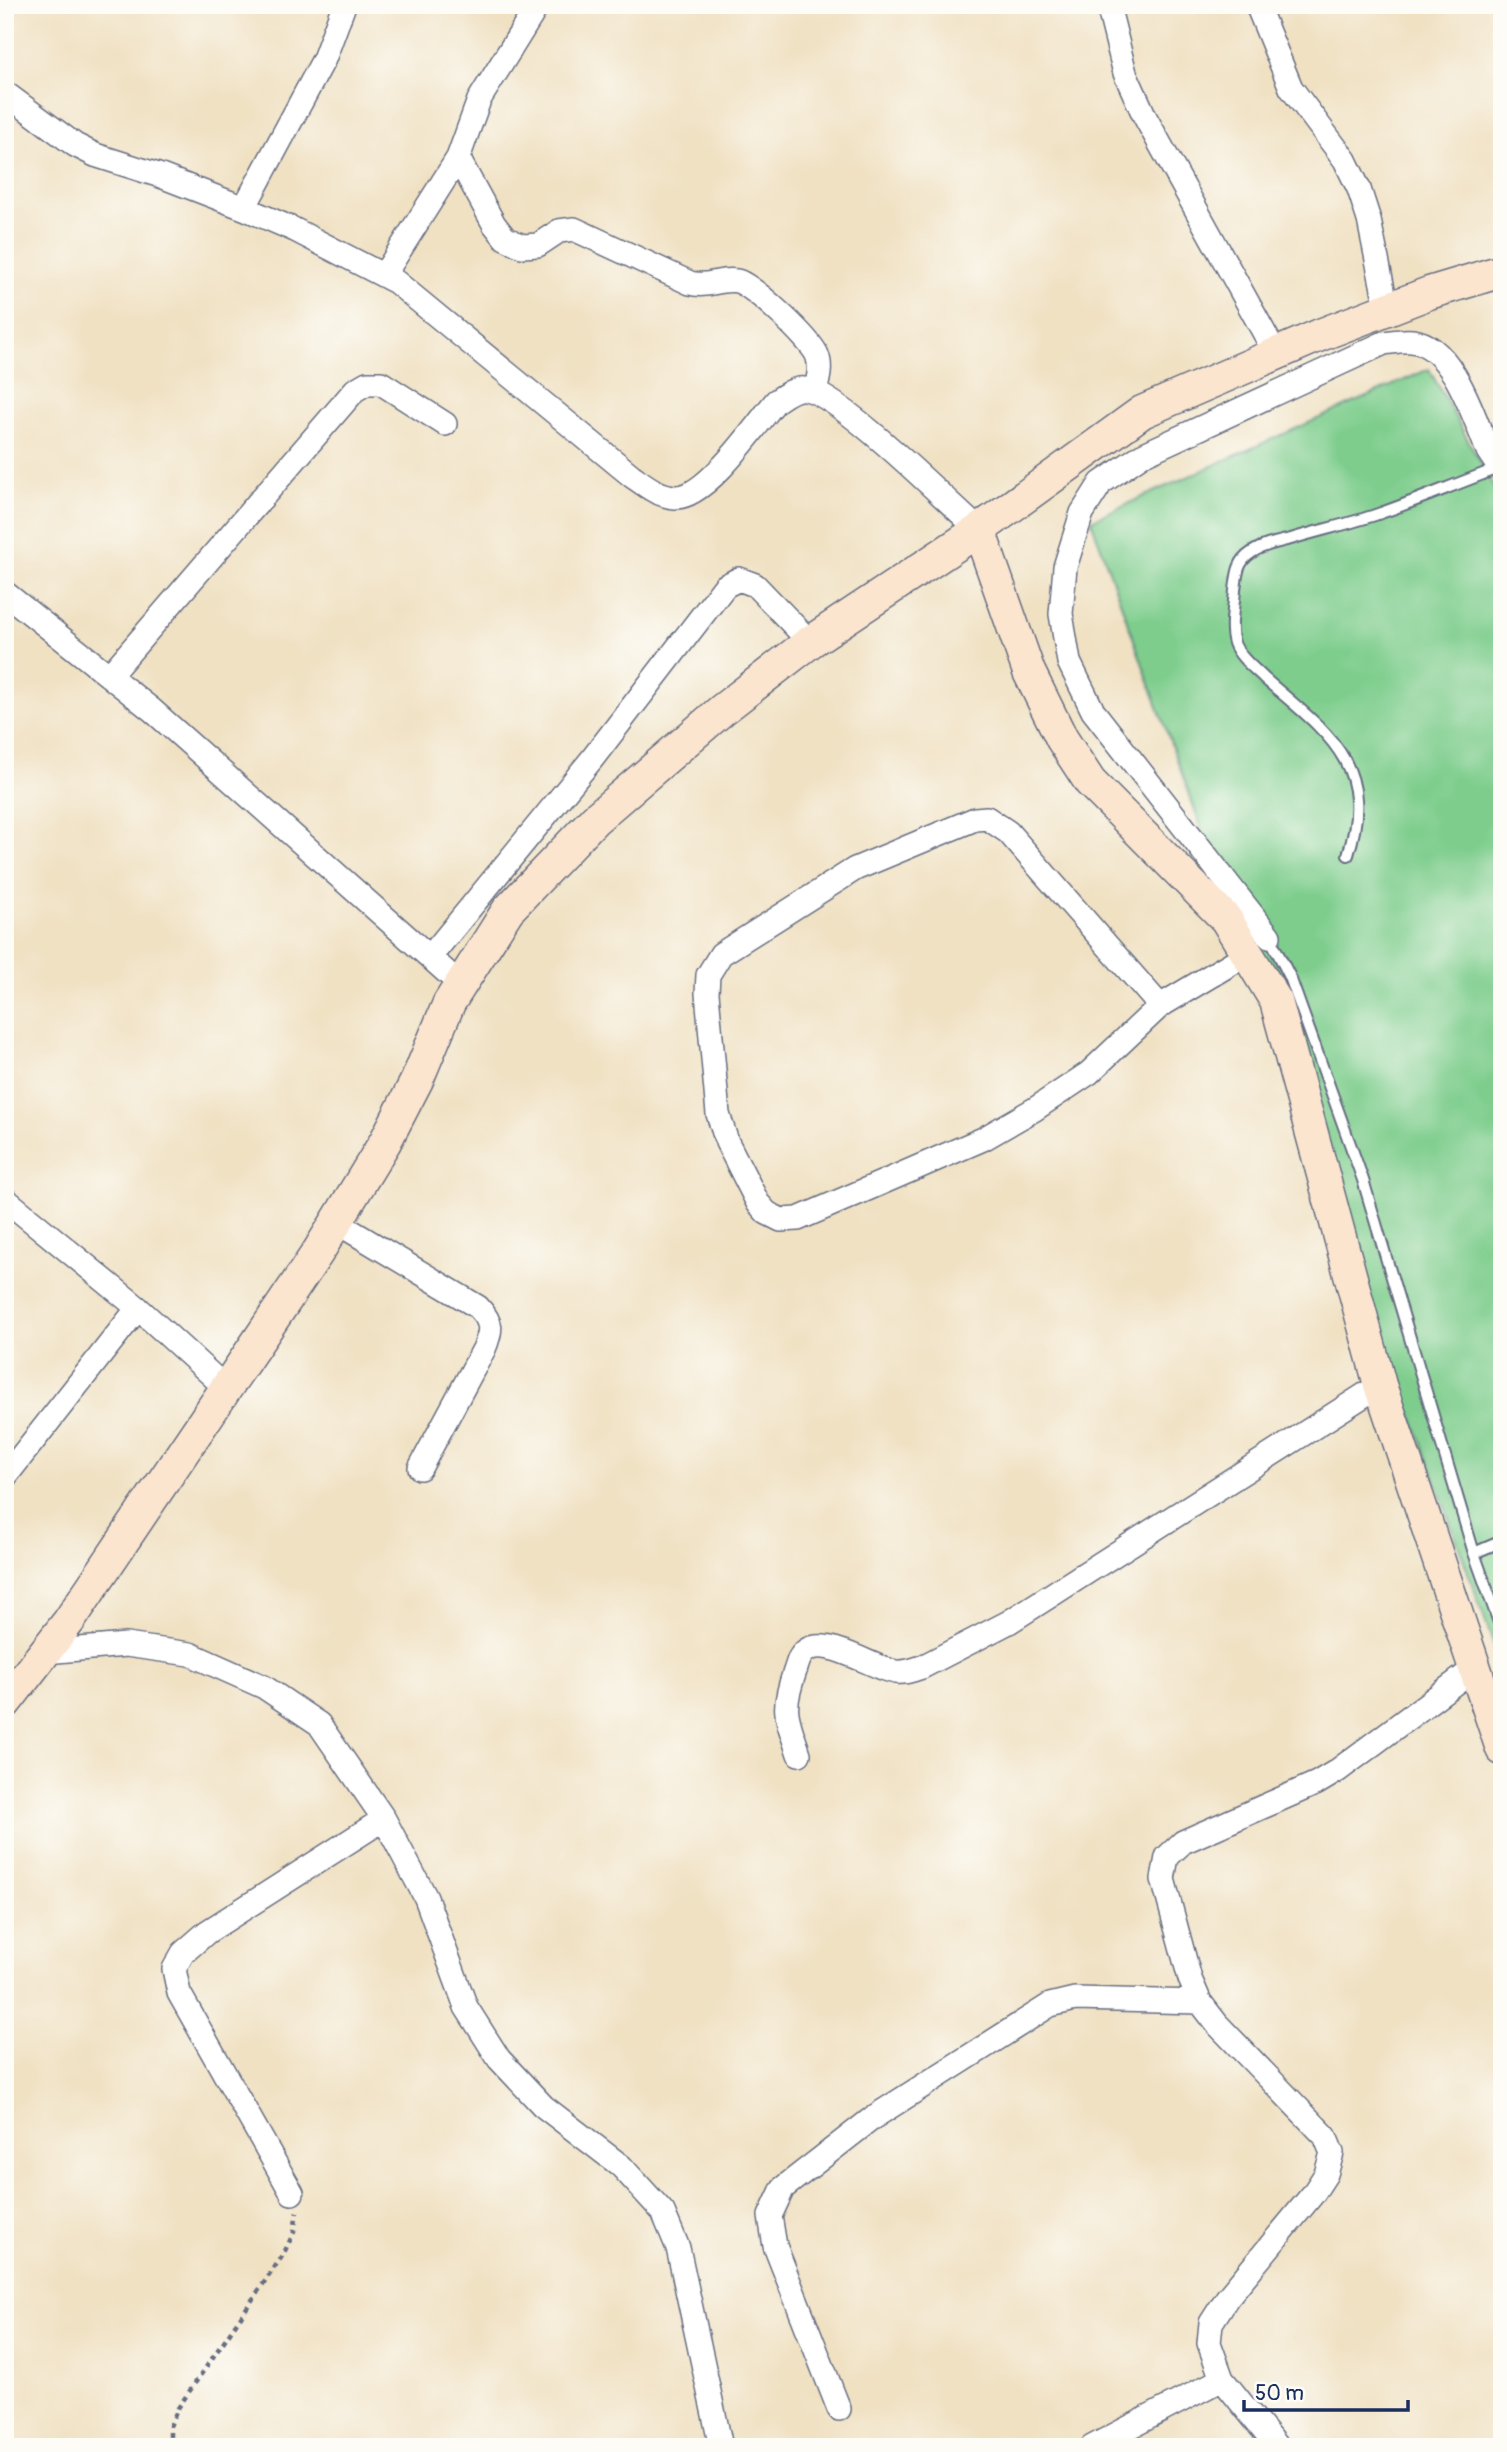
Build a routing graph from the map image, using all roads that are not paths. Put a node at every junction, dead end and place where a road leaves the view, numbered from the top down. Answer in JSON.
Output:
{"nodes":[{"id":1,"x":344,"y":5,"type":"edge"},
{"id":2,"x":538,"y":5,"type":"edge"},
{"id":3,"x":1108,"y":5,"type":"edge"},
{"id":4,"x":1256,"y":5,"type":"edge"},
{"id":5,"x":5,"y":93,"type":"edge"},
{"id":6,"x":458,"y":158,"type":"junction"},
{"id":7,"x":244,"y":208,"type":"junction"},
{"id":8,"x":1502,"y":271,"type":"edge"},
{"id":9,"x":384,"y":275,"type":"junction"},
{"id":10,"x":1387,"y":309,"type":"junction"},
{"id":11,"x":1276,"y":354,"type":"junction"},
{"id":12,"x":815,"y":392,"type":"junction"},
{"id":13,"x":445,"y":424,"type":"dead end"},
{"id":14,"x":1502,"y":466,"type":"edge"},
{"id":15,"x":979,"y":530,"type":"junction"},
{"id":16,"x":10,"y":607,"type":"edge"},
{"id":17,"x":810,"y":642,"type":"junction"},
{"id":18,"x":109,"y":676,"type":"junction"},
{"id":19,"x":1348,"y":855,"type":"dead end"},
{"id":20,"x":1258,"y":945,"type":"junction"},
{"id":21,"x":430,"y":957,"type":"junction"},
{"id":22,"x":461,"y":985,"type":"junction"},
{"id":23,"x":1160,"y":1006,"type":"junction"},
{"id":24,"x":5,"y":1199,"type":"edge"},
{"id":25,"x":336,"y":1222,"type":"junction"},
{"id":26,"x":138,"y":1308,"type":"junction"},
{"id":27,"x":1380,"y":1385,"type":"junction"},
{"id":28,"x":227,"y":1389,"type":"junction"},
{"id":29,"x":420,"y":1468,"type":"dead end"},
{"id":30,"x":5,"y":1477,"type":"edge"},
{"id":31,"x":1502,"y":1541,"type":"edge"},
{"id":32,"x":1474,"y":1553,"type":"junction"},
{"id":33,"x":1502,"y":1631,"type":"edge"},
{"id":34,"x":44,"y":1652,"type":"junction"},
{"id":35,"x":1475,"y":1668,"type":"junction"},
{"id":36,"x":5,"y":1703,"type":"edge"},
{"id":37,"x":1502,"y":1749,"type":"edge"},
{"id":38,"x":799,"y":1754,"type":"dead end"},
{"id":39,"x":384,"y":1819,"type":"junction"},
{"id":40,"x":1200,"y":2002,"type":"junction"},
{"id":41,"x":292,"y":2193,"type":"road end"},
{"id":42,"x":1222,"y":2379,"type":"junction"},
{"id":43,"x":839,"y":2409,"type":"dead end"},
{"id":44,"x":722,"y":2447,"type":"edge"},
{"id":45,"x":1092,"y":2447,"type":"edge"},
{"id":46,"x":1277,"y":2447,"type":"edge"}],
"edges":[{"from":1,"to":7,"type":"street"},
{"from":2,"to":6,"type":"street"},
{"from":3,"to":11,"type":"street"},
{"from":4,"to":10,"type":"street"},
{"from":5,"to":7,"type":"street"},
{"from":6,"to":9,"type":"street"},
{"from":6,"to":12,"type":"street"},
{"from":7,"to":9,"type":"street"},
{"from":8,"to":10,"type":"street"},
{"from":9,"to":12,"type":"street"},
{"from":10,"to":11,"type":"street"},
{"from":11,"to":15,"type":"street"},
{"from":12,"to":15,"type":"street"},
{"from":13,"to":18,"type":"street"},
{"from":14,"to":19,"type":"lane"},
{"from":14,"to":20,"type":"street"},
{"from":15,"to":17,"type":"street"},
{"from":15,"to":20,"type":"street"},
{"from":16,"to":18,"type":"street"},
{"from":17,"to":21,"type":"street"},
{"from":17,"to":22,"type":"street"},
{"from":18,"to":21,"type":"street"},
{"from":20,"to":23,"type":"street"},
{"from":20,"to":27,"type":"street"},
{"from":20,"to":32,"type":"lane"},
{"from":21,"to":22,"type":"street"},
{"from":22,"to":25,"type":"street"},
{"from":23,"to":23,"type":"street"},
{"from":24,"to":26,"type":"street"},
{"from":25,"to":28,"type":"street"},
{"from":25,"to":29,"type":"street"},
{"from":26,"to":28,"type":"street"},
{"from":26,"to":30,"type":"street"},
{"from":27,"to":35,"type":"street"},
{"from":27,"to":38,"type":"street"},
{"from":28,"to":34,"type":"street"},
{"from":31,"to":32,"type":"lane"},
{"from":32,"to":33,"type":"lane"},
{"from":34,"to":36,"type":"street"},
{"from":34,"to":39,"type":"street"},
{"from":35,"to":37,"type":"street"},
{"from":35,"to":40,"type":"street"},
{"from":39,"to":41,"type":"street"},
{"from":39,"to":44,"type":"street"},
{"from":40,"to":42,"type":"street"},
{"from":40,"to":43,"type":"street"},
{"from":42,"to":45,"type":"street"},
{"from":42,"to":46,"type":"street"}]}
